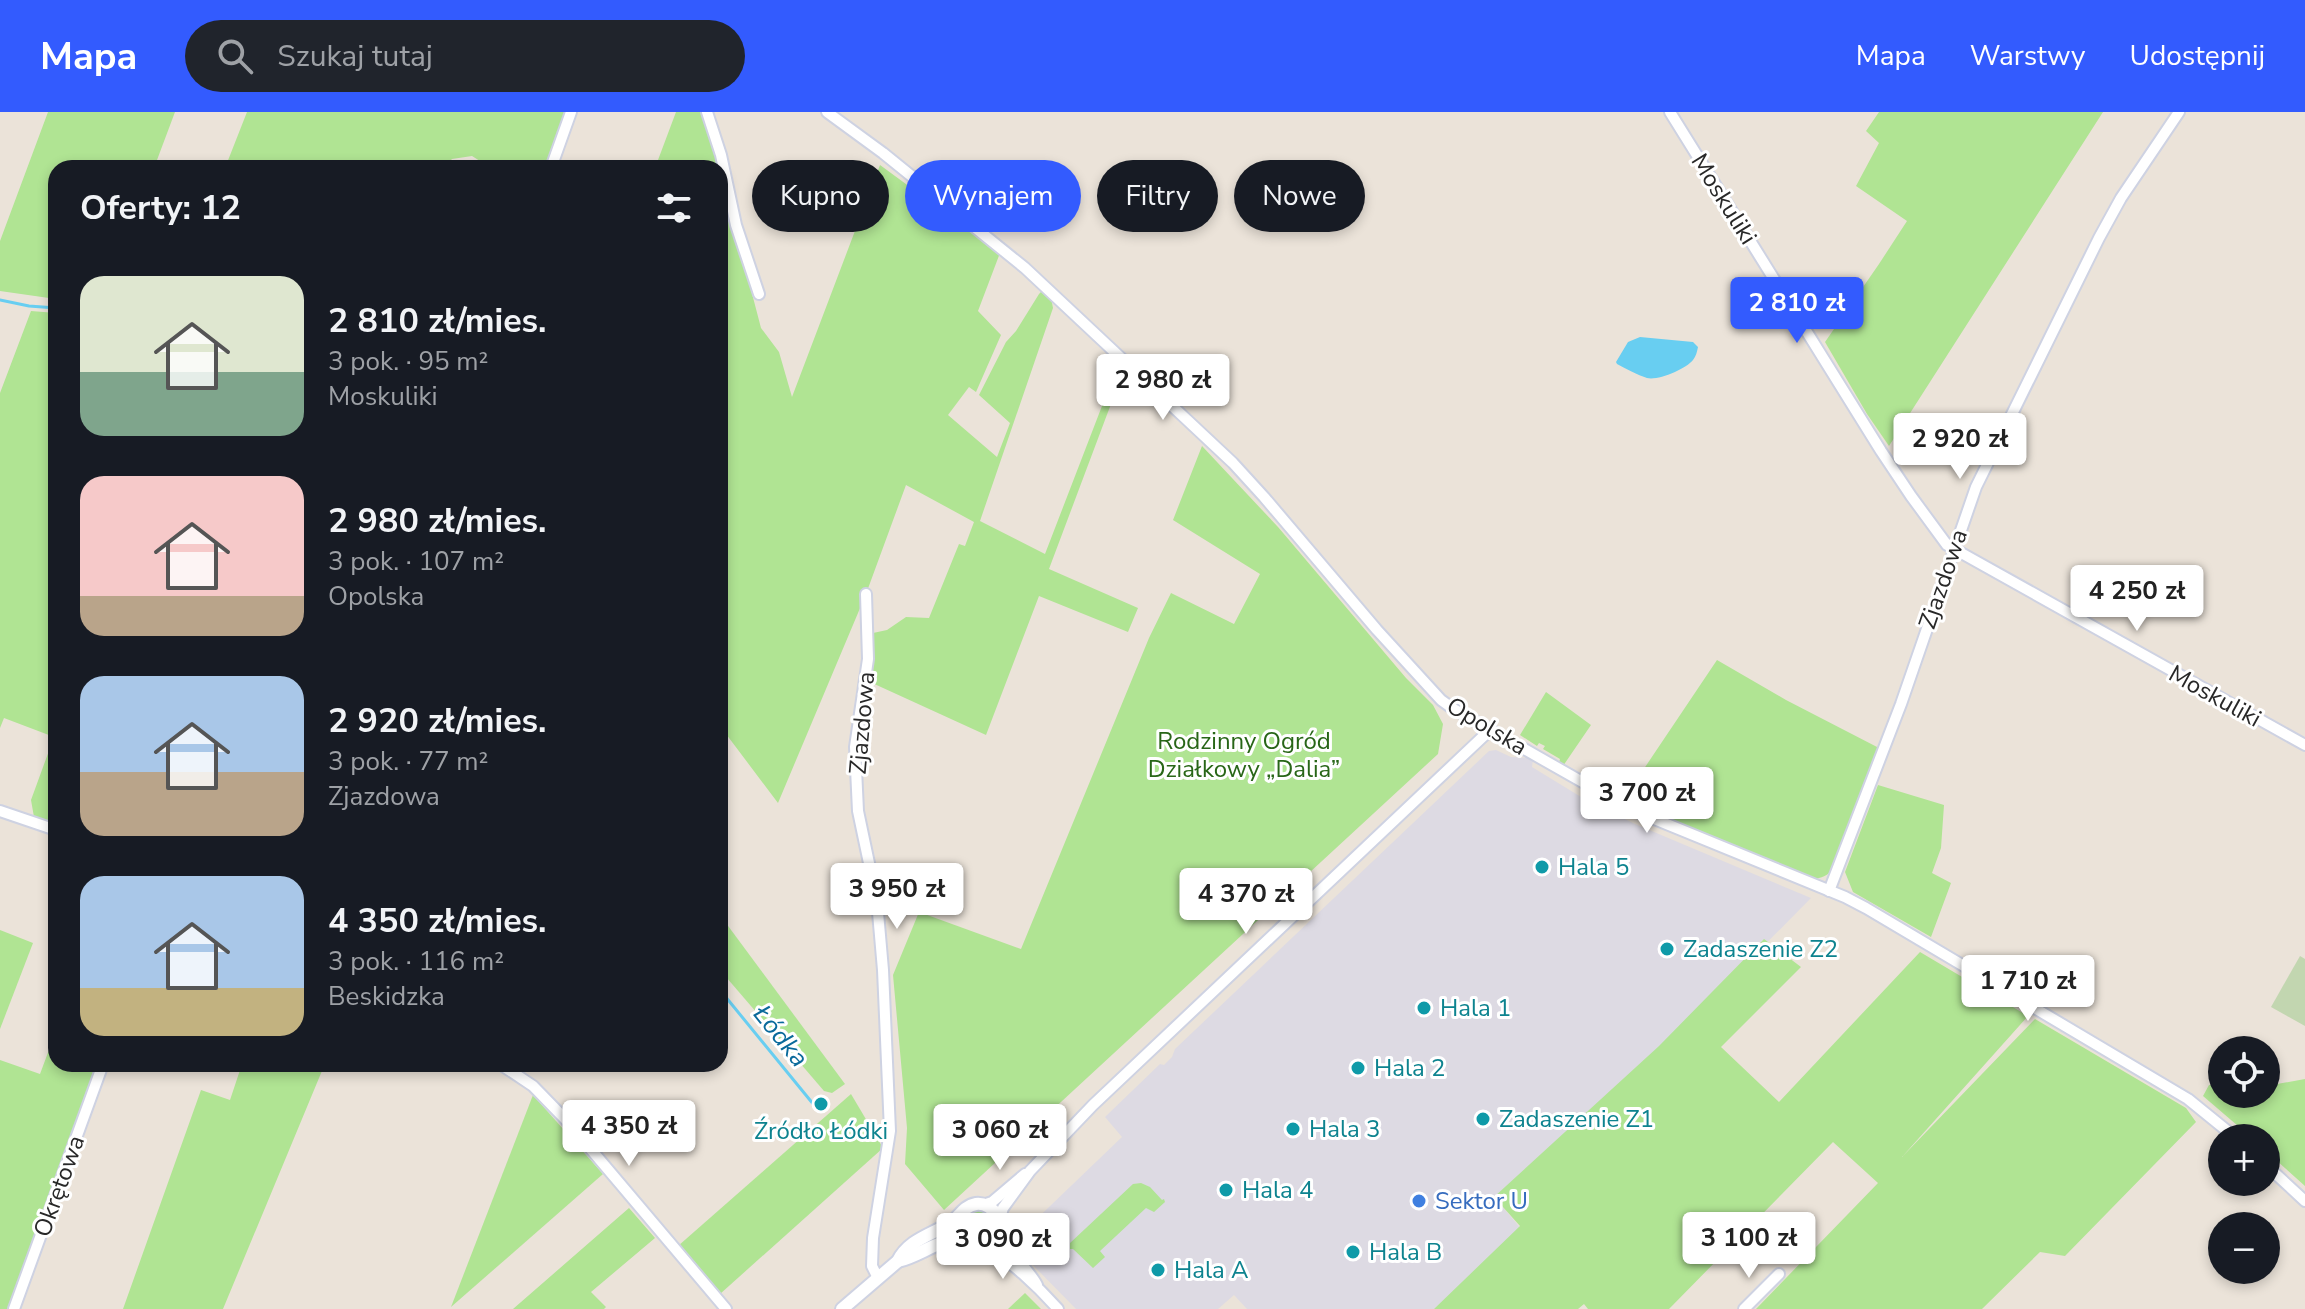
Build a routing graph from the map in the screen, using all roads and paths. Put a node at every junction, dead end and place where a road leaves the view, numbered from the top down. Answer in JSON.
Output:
{"nodes":[{"id":1,"x":571,"y":112,"type":"edge"},
{"id":2,"x":707,"y":112,"type":"edge"},
{"id":3,"x":827,"y":112,"type":"edge"},
{"id":4,"x":1670,"y":112,"type":"edge"},
{"id":5,"x":2179,"y":112,"type":"edge"},
{"id":6,"x":554,"y":160,"type":"edge"},
{"id":7,"x":722,"y":160,"type":"edge"},
{"id":8,"x":728,"y":188,"type":"edge"},
{"id":9,"x":759,"y":294,"type":"dead end"},
{"id":10,"x":1953,"y":550,"type":"junction"},
{"id":11,"x":866,"y":594,"type":"dead end"},
{"id":12,"x":1490,"y":730,"type":"junction"},
{"id":13,"x":2305,"y":745,"type":"edge"},
{"id":14,"x":0,"y":811,"type":"edge"},
{"id":15,"x":48,"y":827,"type":"edge"},
{"id":16,"x":1829,"y":891,"type":"junction"},
{"id":17,"x":100,"y":1072,"type":"edge"},
{"id":18,"x":512,"y":1072,"type":"edge"},
{"id":19,"x":2219,"y":1124,"type":"edge"},
{"id":20,"x":1030,"y":1171,"type":"junction"},
{"id":21,"x":2280,"y":1178,"type":"edge"},
{"id":22,"x":2305,"y":1201,"type":"edge"},
{"id":23,"x":983,"y":1205,"type":"junction"},
{"id":24,"x":959,"y":1216,"type":"junction"},
{"id":25,"x":999,"y":1225,"type":"junction"},
{"id":26,"x":962,"y":1239,"type":"junction"},
{"id":27,"x":983,"y":1246,"type":"junction"},
{"id":28,"x":898,"y":1261,"type":"junction"},
{"id":29,"x":1779,"y":1274,"type":"dead end"},
{"id":30,"x":878,"y":1278,"type":"junction"},
{"id":31,"x":1038,"y":1287,"type":"junction"},
{"id":32,"x":14,"y":1309,"type":"edge"},
{"id":33,"x":726,"y":1309,"type":"edge"},
{"id":34,"x":842,"y":1309,"type":"edge"},
{"id":35,"x":1058,"y":1309,"type":"edge"},
{"id":36,"x":1744,"y":1309,"type":"edge"}],
"edges":[{"from":1,"to":6,"type":"street"},
{"from":2,"to":7,"type":"street"},
{"from":3,"to":12,"type":"street","name":"Opolska"},
{"from":4,"to":10,"type":"street","name":"Moskuliki"},
{"from":5,"to":10,"type":"street","name":"Zjazdowa"},
{"from":8,"to":9,"type":"street"},
{"from":10,"to":13,"type":"street","name":"Moskuliki"},
{"from":10,"to":16,"type":"street","name":"Zjazdowa"},
{"from":11,"to":30,"type":"street","name":"Zjazdowa"},
{"from":12,"to":16,"type":"street","name":"Opolska"},
{"from":12,"to":20,"type":"street"},
{"from":14,"to":15,"type":"street"},
{"from":16,"to":19,"type":"street","name":"Opolska"},
{"from":17,"to":32,"type":"street","name":"Okrętowa"},
{"from":18,"to":33,"type":"street"},
{"from":20,"to":23,"type":"street"},
{"from":20,"to":25,"type":"street"},
{"from":21,"to":22,"type":"street"},
{"from":23,"to":24,"type":"street"},
{"from":23,"to":25,"type":"street"},
{"from":24,"to":26,"type":"street"},
{"from":24,"to":28,"type":"street"},
{"from":25,"to":27,"type":"street"},
{"from":25,"to":31,"type":"street"},
{"from":26,"to":27,"type":"street"},
{"from":26,"to":28,"type":"street"},
{"from":27,"to":31,"type":"street"},
{"from":28,"to":30,"type":"street"},
{"from":29,"to":36,"type":"street"},
{"from":30,"to":34,"type":"street"},
{"from":31,"to":35,"type":"street"}]}
